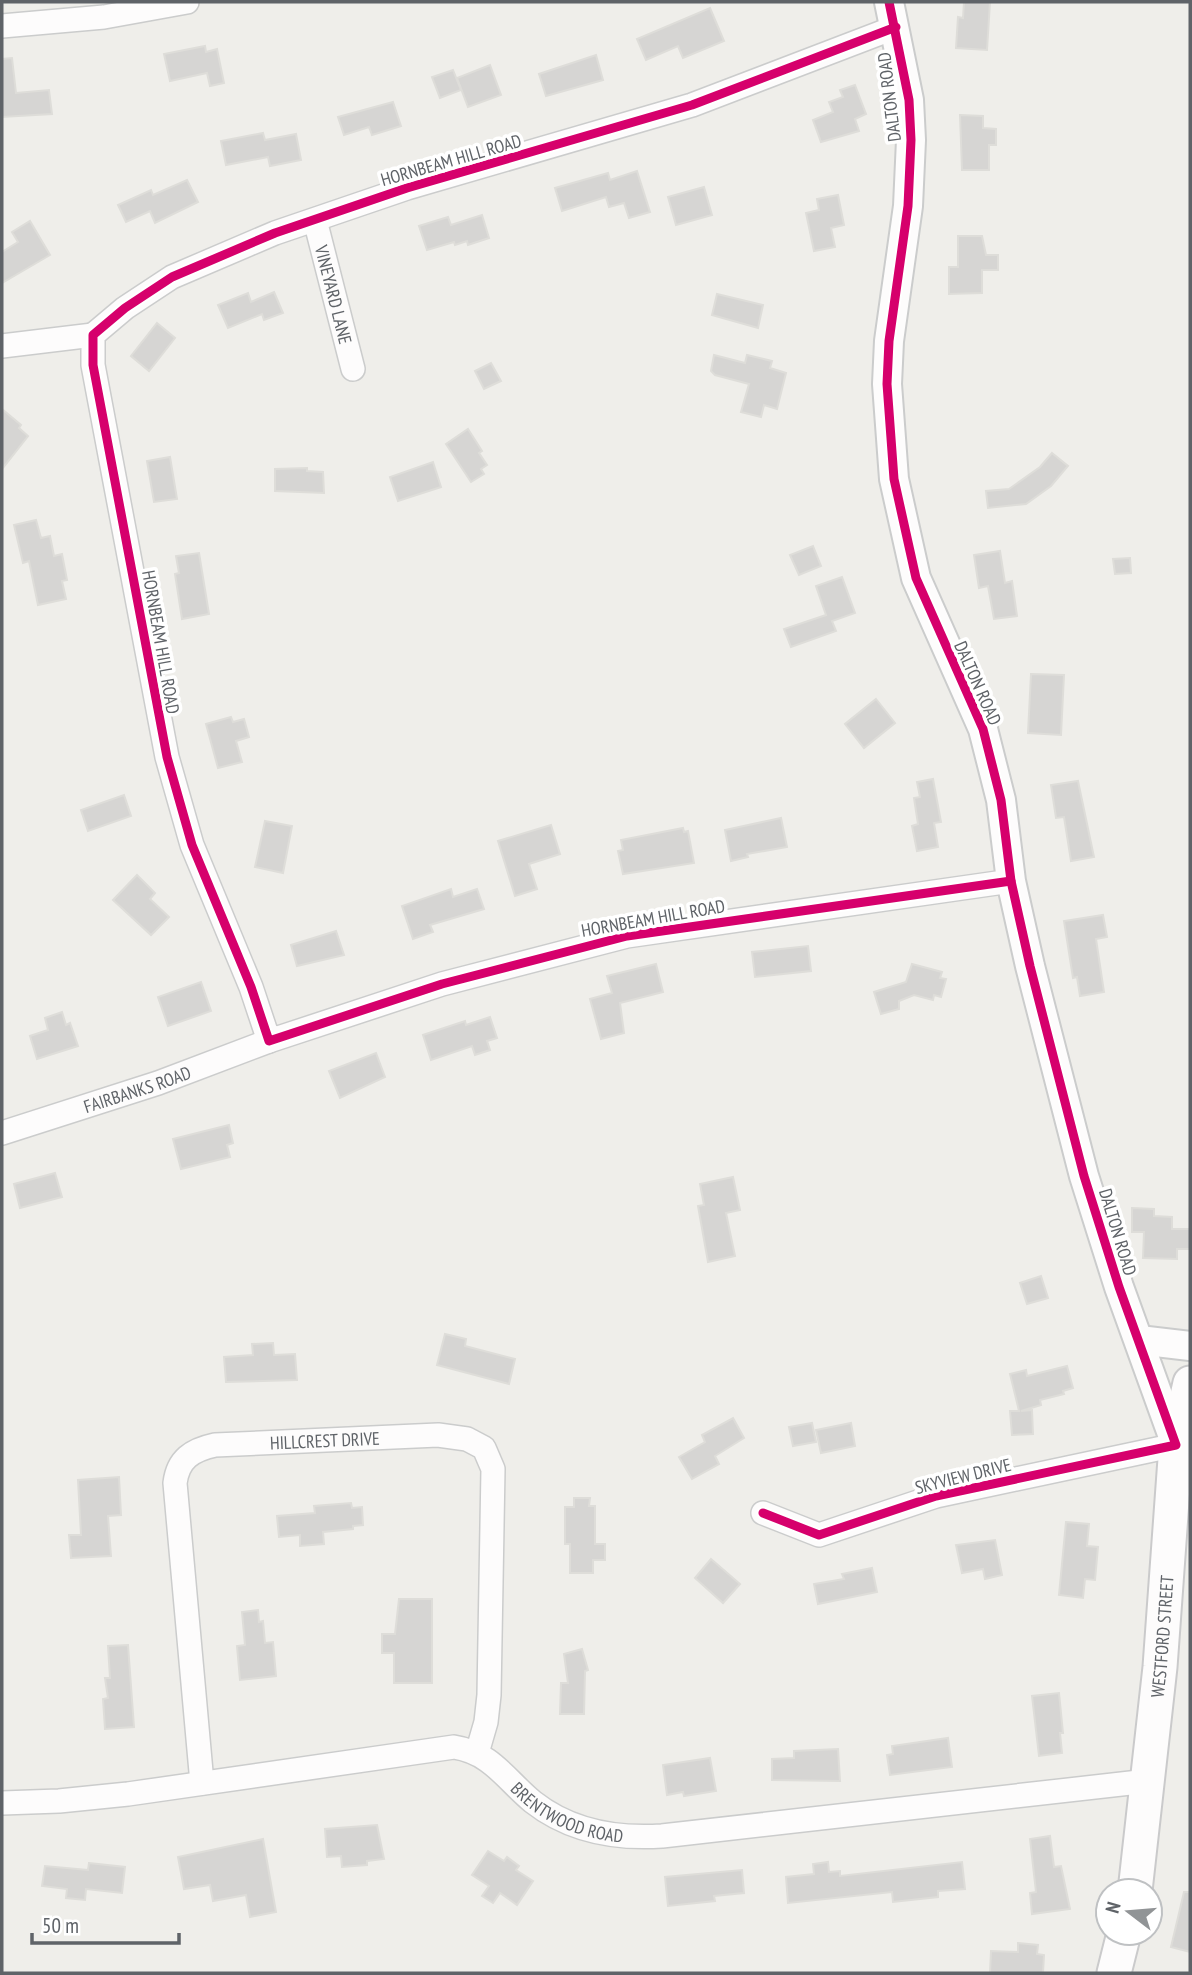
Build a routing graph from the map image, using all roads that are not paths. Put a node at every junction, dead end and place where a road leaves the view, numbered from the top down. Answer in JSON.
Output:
{"nodes":[{"id":1,"x":187,"y":2,"type":"edge"},
{"id":2,"x":892,"y":14,"type":"edge"},
{"id":3,"x":2,"y":26,"type":"edge"},
{"id":4,"x":315,"y":220,"type":"junction"},
{"id":5,"x":93,"y":335,"type":"junction"},
{"id":6,"x":2,"y":346,"type":"edge"},
{"id":7,"x":353,"y":369,"type":"dead end"},
{"id":8,"x":1011,"y":881,"type":"junction"},
{"id":9,"x":269,"y":1041,"type":"junction"},
{"id":10,"x":2,"y":1133,"type":"edge"},
{"id":11,"x":1139,"y":1340,"type":"junction"},
{"id":12,"x":1190,"y":1346,"type":"edge"},
{"id":13,"x":1190,"y":1383,"type":"edge"},
{"id":14,"x":1177,"y":1445,"type":"junction"},
{"id":15,"x":763,"y":1513,"type":"dead end"},
{"id":16,"x":477,"y":1753,"type":"junction"},
{"id":17,"x":1148,"y":1781,"type":"junction"},
{"id":18,"x":202,"y":1783,"type":"junction"},
{"id":19,"x":2,"y":1803,"type":"edge"},
{"id":20,"x":1137,"y":1877,"type":"edge"},
{"id":21,"x":1120,"y":1947,"type":"edge"},
{"id":22,"x":1114,"y":1973,"type":"edge"}],
"edges":[{"from":1,"to":3,"type":"street"},
{"from":2,"to":4,"type":"street","name":"HORNBEAM HILL ROAD"},
{"from":2,"to":8,"type":"street","name":"DALTON ROAD"},
{"from":4,"to":5,"type":"street","name":"HORNBEAM HILL ROAD"},
{"from":4,"to":7,"type":"street","name":"VINEYARD LANE"},
{"from":5,"to":6,"type":"street"},
{"from":5,"to":9,"type":"street","name":"HORNBEAM HILL ROAD"},
{"from":8,"to":9,"type":"street","name":"HORNBEAM HILL ROAD"},
{"from":8,"to":11,"type":"street","name":"DALTON ROAD"},
{"from":9,"to":10,"type":"street","name":"FAIRBANKS ROAD"},
{"from":11,"to":12,"type":"street"},
{"from":11,"to":14,"type":"street","name":"DALTON ROAD"},
{"from":13,"to":14,"type":"main road","name":"WESTFORD STREET"},
{"from":14,"to":15,"type":"street","name":"SKYVIEW DRIVE"},
{"from":14,"to":17,"type":"main road","name":"WESTFORD STREET"},
{"from":16,"to":17,"type":"street","name":"BRENTWOOD ROAD"},
{"from":16,"to":18,"type":"street","name":"BRENTWOOD ROAD"},
{"from":16,"to":18,"type":"street","name":"HILLCREST DRIVE"},
{"from":17,"to":20,"type":"main road","name":"WESTFORD STREET"},
{"from":18,"to":19,"type":"street","name":"BRENTWOOD ROAD"},
{"from":21,"to":22,"type":"main road"}]}
